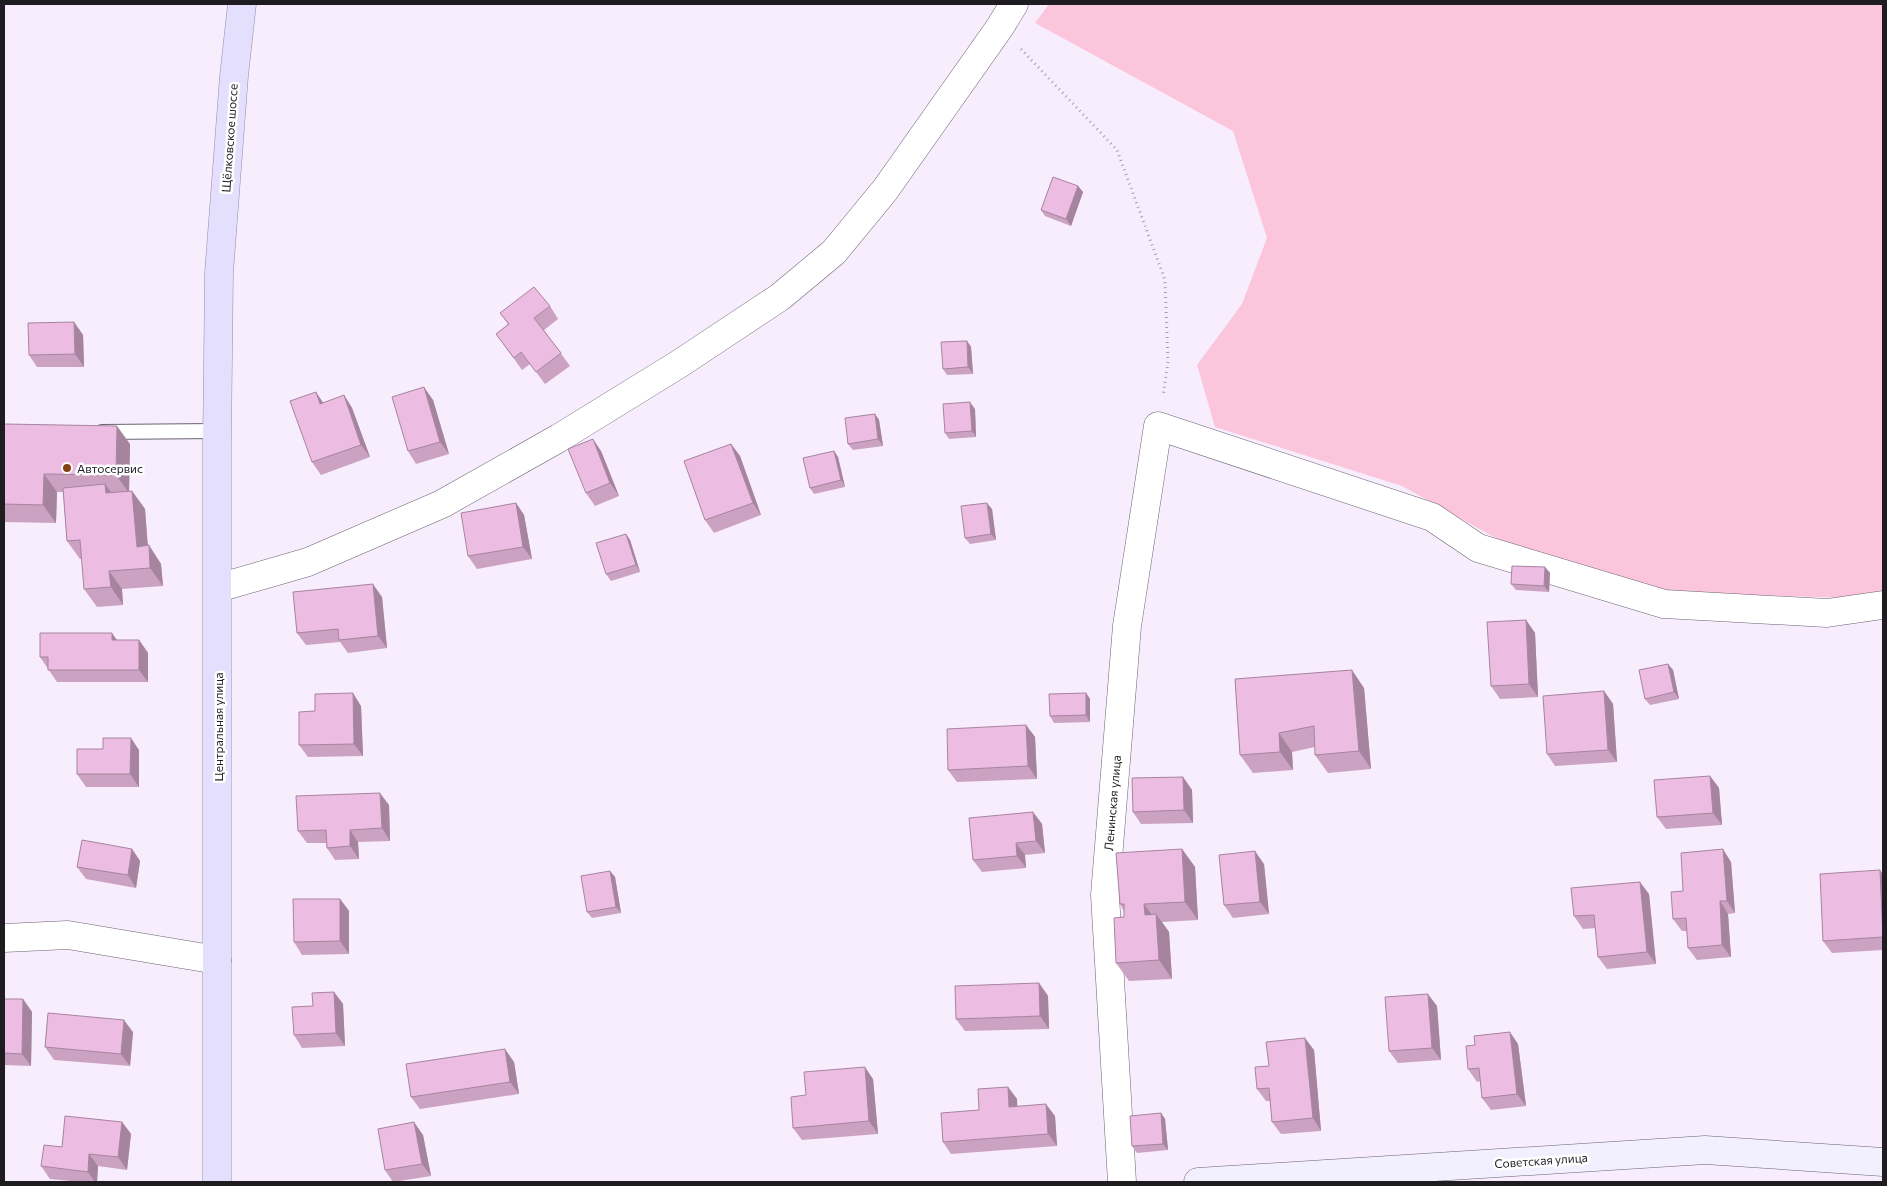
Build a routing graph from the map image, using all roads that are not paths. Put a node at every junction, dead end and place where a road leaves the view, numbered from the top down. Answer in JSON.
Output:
{"nodes":[{"id":1,"x":242,"y":4,"type":"edge"},
{"id":2,"x":1014,"y":4,"type":"edge"},
{"id":3,"x":219,"y":272,"type":"joint"},
{"id":4,"x":217,"y":431,"type":"junction"},
{"id":5,"x":89,"y":432,"type":"edge"},
{"id":6,"x":218,"y":588,"type":"junction"},
{"id":7,"x":1883,"y":605,"type":"edge"},
{"id":8,"x":4,"y":938,"type":"edge"},
{"id":9,"x":217,"y":960,"type":"junction"},
{"id":10,"x":1883,"y":1162,"type":"edge"},
{"id":11,"x":217,"y":1182,"type":"edge"},
{"id":12,"x":1122,"y":1182,"type":"edge"},
{"id":13,"x":1198,"y":1182,"type":"edge"}],
"edges":[{"from":1,"to":3,"type":"main road","name":"Щёлковское шоссе"},
{"from":2,"to":6,"type":"street"},
{"from":3,"to":4,"type":"main road","name":"Центральная улица"},
{"from":4,"to":5,"type":"lane"},
{"from":4,"to":6,"type":"main road","name":"Центральная улица"},
{"from":6,"to":9,"type":"main road","name":"Центральная улица"},
{"from":7,"to":12,"type":"street","name":"Ленинская улица"},
{"from":8,"to":9,"type":"street"},
{"from":9,"to":11,"type":"main road","name":"Центральная улица"},
{"from":10,"to":13,"type":"main road","name":"Советская улица"}]}
